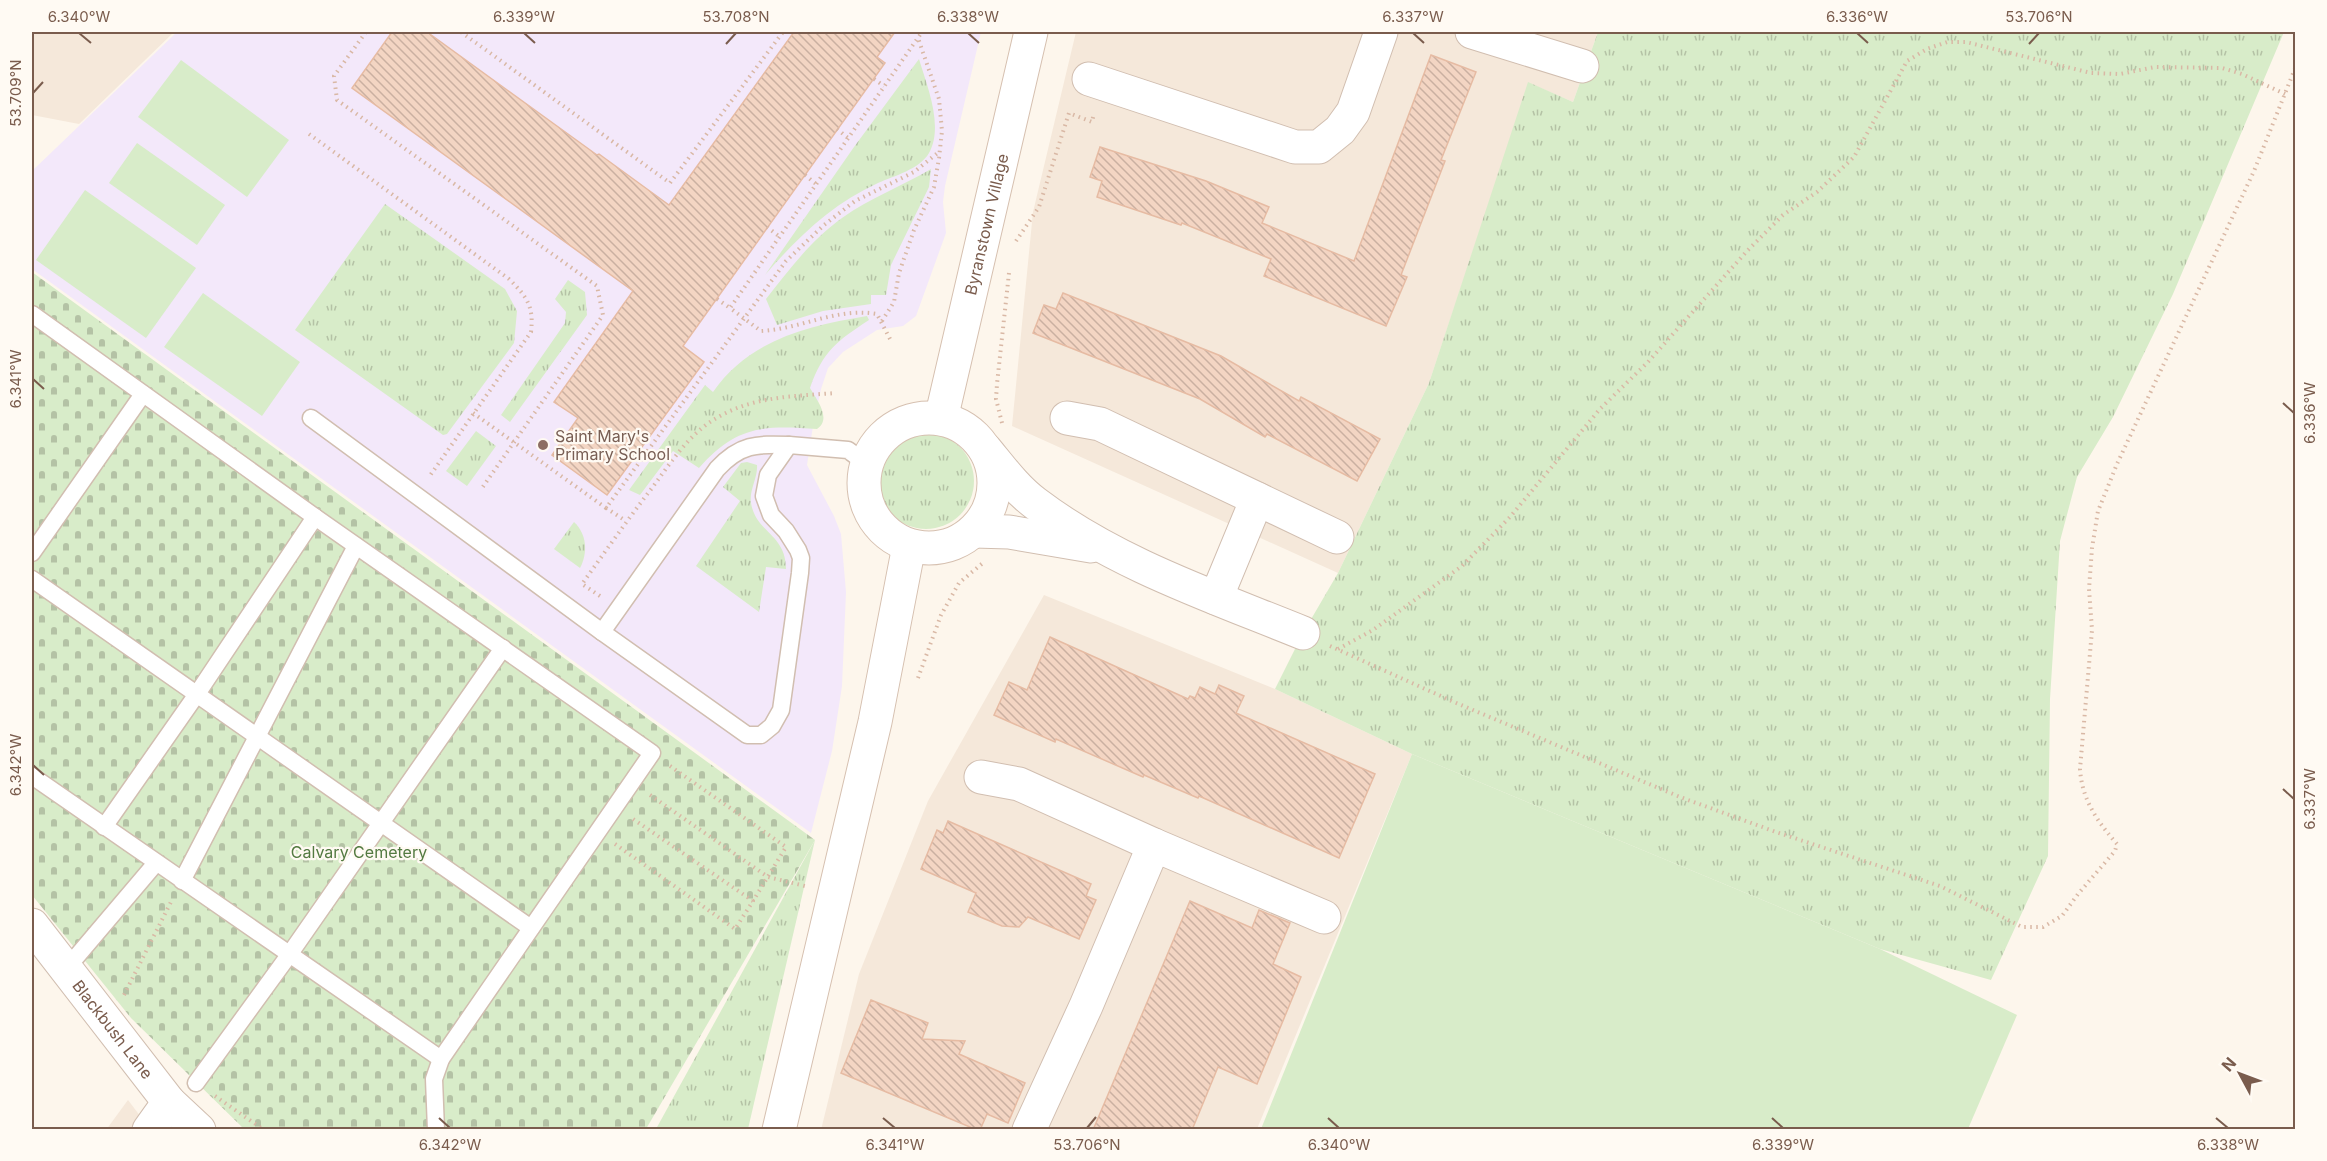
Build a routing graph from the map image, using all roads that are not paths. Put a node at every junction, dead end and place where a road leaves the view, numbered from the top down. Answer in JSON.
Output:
{"nodes":[{"id":1,"x":1031,"y":32,"type":"edge"},
{"id":2,"x":1381,"y":32,"type":"edge"},
{"id":3,"x":1472,"y":32,"type":"edge"},
{"id":4,"x":1556,"y":44,"type":"edge"},
{"id":5,"x":1582,"y":66,"type":"dead end"},
{"id":6,"x":1096,"y":81,"type":"road end"},
{"id":7,"x":32,"y":314,"type":"edge"},
{"id":8,"x":143,"y":394,"type":"junction"},
{"id":9,"x":311,"y":418,"type":"dead end"},
{"id":10,"x":1067,"y":418,"type":"dead end"},
{"id":11,"x":941,"y":419,"type":"junction"},
{"id":12,"x":995,"y":440,"type":"junction"},
{"id":13,"x":789,"y":445,"type":"junction"},
{"id":14,"x":867,"y":464,"type":"junction"},
{"id":15,"x":1257,"y":499,"type":"junction"},
{"id":16,"x":315,"y":517,"type":"junction"},
{"id":17,"x":1337,"y":537,"type":"dead end"},
{"id":18,"x":981,"y":545,"type":"junction"},
{"id":19,"x":356,"y":546,"type":"junction"},
{"id":20,"x":909,"y":546,"type":"junction"},
{"id":21,"x":1102,"y":548,"type":"junction"},
{"id":22,"x":32,"y":553,"type":"edge"},
{"id":23,"x":32,"y":579,"type":"edge"},
{"id":24,"x":1216,"y":598,"type":"junction"},
{"id":25,"x":602,"y":632,"type":"junction"},
{"id":26,"x":1303,"y":633,"type":"road end"},
{"id":27,"x":503,"y":648,"type":"junction"},
{"id":28,"x":196,"y":694,"type":"junction"},
{"id":29,"x":257,"y":736,"type":"junction"},
{"id":30,"x":32,"y":776,"type":"edge"},
{"id":31,"x":981,"y":777,"type":"dead end"},
{"id":32,"x":381,"y":822,"type":"junction"},
{"id":33,"x":104,"y":827,"type":"junction"},
{"id":34,"x":1154,"y":845,"type":"junction"},
{"id":35,"x":156,"y":863,"type":"junction"},
{"id":36,"x":182,"y":881,"type":"junction"},
{"id":37,"x":1324,"y":917,"type":"dead end"},
{"id":38,"x":32,"y":925,"type":"edge"},
{"id":39,"x":531,"y":928,"type":"junction"},
{"id":40,"x":289,"y":955,"type":"junction"},
{"id":41,"x":66,"y":969,"type":"junction"},
{"id":42,"x":441,"y":1059,"type":"junction"},
{"id":43,"x":196,"y":1083,"type":"road end"},
{"id":44,"x":169,"y":1102,"type":"junction"},
{"id":45,"x":149,"y":1130,"type":"edge"},
{"id":46,"x":199,"y":1130,"type":"edge"},
{"id":47,"x":436,"y":1130,"type":"edge"},
{"id":48,"x":779,"y":1130,"type":"edge"},
{"id":49,"x":1029,"y":1130,"type":"edge"}],
"edges":[{"from":1,"to":11,"type":"street","name":"Byranstown Village"},
{"from":2,"to":6,"type":"street"},
{"from":3,"to":4,"type":"street"},
{"from":4,"to":5,"type":"street"},
{"from":7,"to":8,"type":"lane"},
{"from":8,"to":16,"type":"lane"},
{"from":8,"to":22,"type":"lane"},
{"from":9,"to":25,"type":"lane"},
{"from":10,"to":15,"type":"street"},
{"from":11,"to":12,"type":"street"},
{"from":11,"to":14,"type":"street"},
{"from":12,"to":18,"type":"street"},
{"from":12,"to":21,"type":"street"},
{"from":13,"to":14,"type":"lane"},
{"from":13,"to":25,"type":"lane"},
{"from":13,"to":25,"type":"lane"},
{"from":14,"to":20,"type":"street"},
{"from":15,"to":17,"type":"street"},
{"from":15,"to":24,"type":"street"},
{"from":16,"to":19,"type":"lane"},
{"from":16,"to":28,"type":"lane"},
{"from":18,"to":20,"type":"street"},
{"from":18,"to":21,"type":"street"},
{"from":19,"to":27,"type":"lane"},
{"from":19,"to":29,"type":"lane"},
{"from":20,"to":48,"type":"street"},
{"from":21,"to":24,"type":"street"},
{"from":23,"to":28,"type":"lane"},
{"from":24,"to":26,"type":"street"},
{"from":27,"to":32,"type":"lane"},
{"from":27,"to":39,"type":"lane"},
{"from":28,"to":29,"type":"lane"},
{"from":28,"to":33,"type":"lane"},
{"from":29,"to":32,"type":"lane"},
{"from":29,"to":36,"type":"lane"},
{"from":30,"to":33,"type":"lane"},
{"from":31,"to":34,"type":"street"},
{"from":32,"to":39,"type":"lane"},
{"from":32,"to":40,"type":"lane"},
{"from":33,"to":35,"type":"lane"},
{"from":34,"to":37,"type":"street"},
{"from":34,"to":49,"type":"street"},
{"from":35,"to":36,"type":"lane"},
{"from":35,"to":41,"type":"lane"},
{"from":36,"to":40,"type":"lane"},
{"from":38,"to":41,"type":"street","name":"Blackbush Lane"},
{"from":39,"to":42,"type":"lane"},
{"from":40,"to":42,"type":"lane"},
{"from":40,"to":43,"type":"lane"},
{"from":41,"to":44,"type":"street","name":"Blackbush Lane"},
{"from":42,"to":47,"type":"lane"},
{"from":44,"to":45,"type":"street"},
{"from":44,"to":46,"type":"street","name":"Blackbush Lane"}]}
